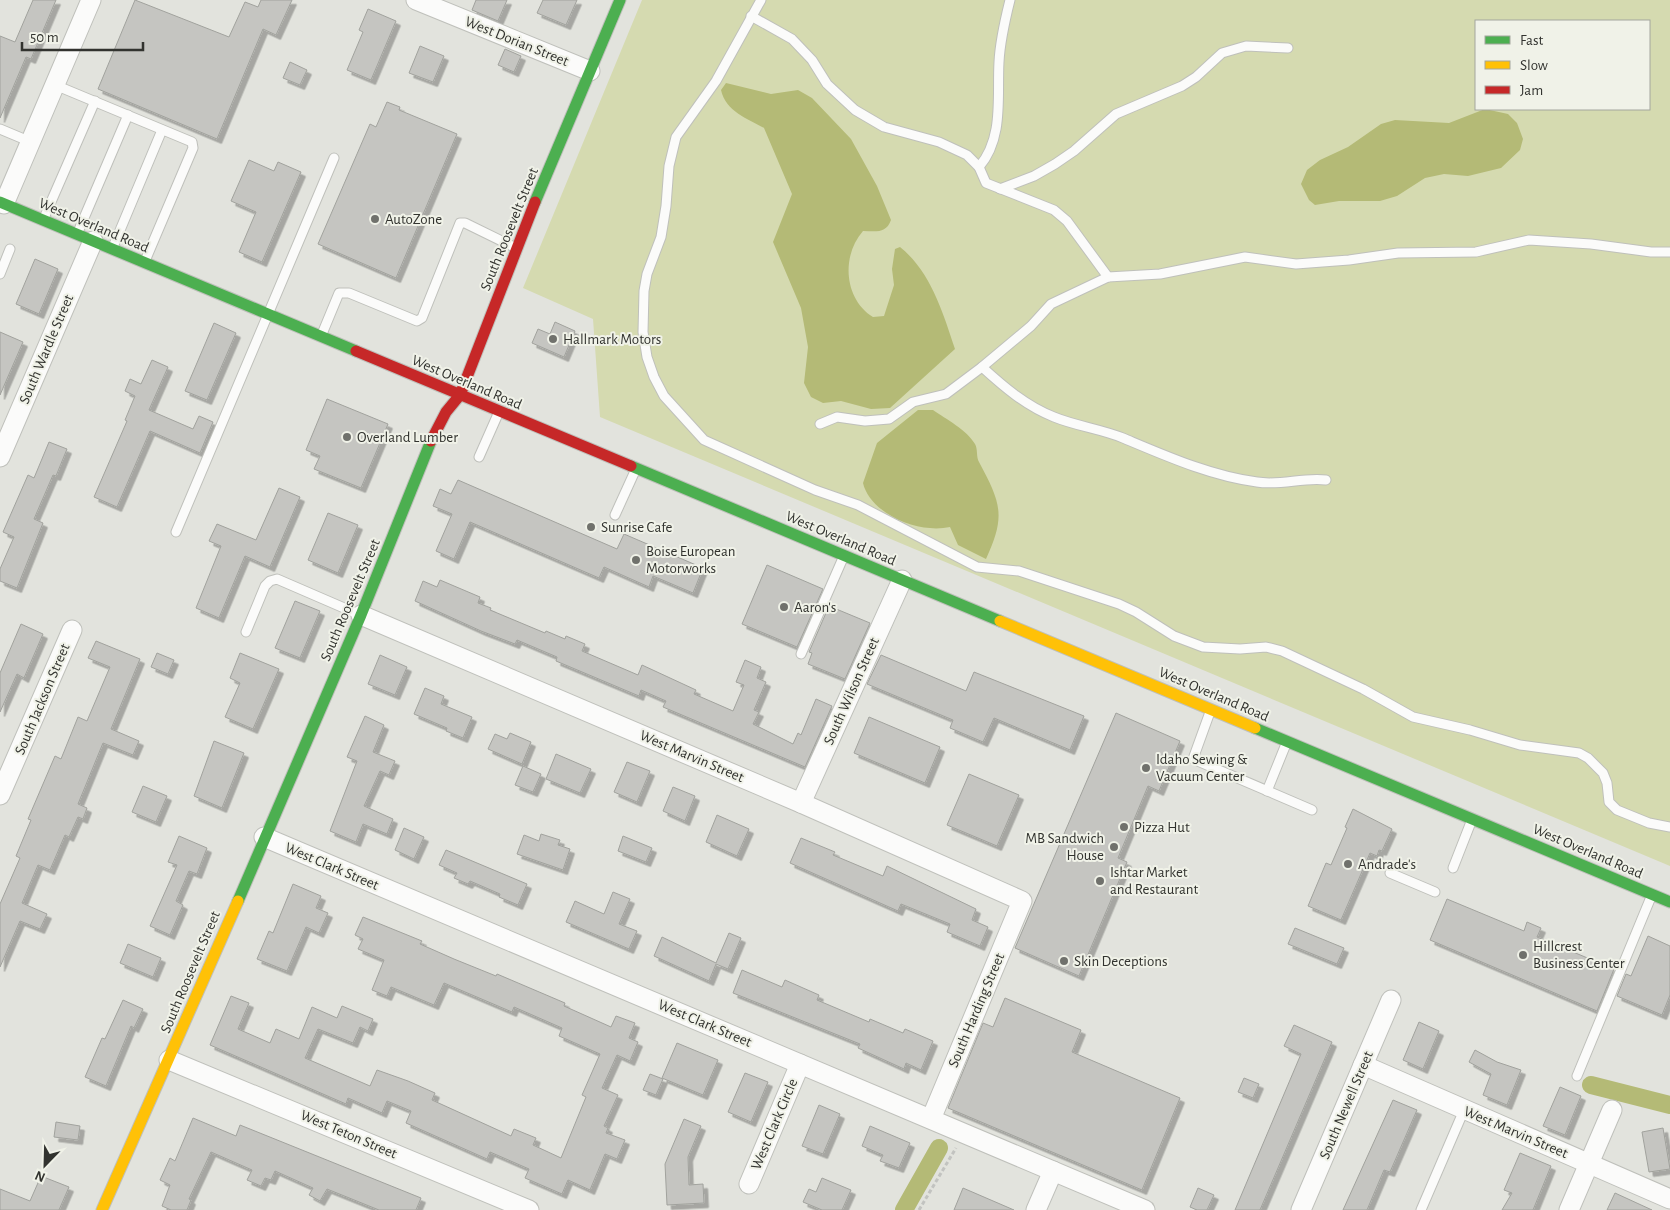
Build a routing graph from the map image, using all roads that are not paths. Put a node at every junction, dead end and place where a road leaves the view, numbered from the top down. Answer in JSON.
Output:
{"nodes":[{"id":1,"x":91,"y":0,"type":"edge"},
{"id":2,"x":416,"y":0,"type":"edge"},
{"id":3,"x":620,"y":0,"type":"edge"},
{"id":4,"x":761,"y":0,"type":"edge"},
{"id":5,"x":1010,"y":0,"type":"edge"},
{"id":6,"x":444,"y":5,"type":"edge"},
{"id":7,"x":751,"y":16,"type":"junction"},
{"id":8,"x":1288,"y":48,"type":"dead end"},
{"id":9,"x":590,"y":71,"type":"junction"},
{"id":10,"x":55,"y":85,"type":"junction"},
{"id":11,"x":95,"y":102,"type":"junction"},
{"id":12,"x":128,"y":115,"type":"junction"},
{"id":13,"x":0,"y":129,"type":"edge"},
{"id":14,"x":162,"y":130,"type":"junction"},
{"id":15,"x":31,"y":142,"type":"junction"},
{"id":16,"x":334,"y":158,"type":"dead end"},
{"id":17,"x":979,"y":167,"type":"junction"},
{"id":18,"x":1000,"y":189,"type":"junction"},
{"id":19,"x":2,"y":203,"type":"edge"},
{"id":20,"x":43,"y":220,"type":"junction"},
{"id":21,"x":85,"y":238,"type":"junction"},
{"id":22,"x":516,"y":248,"type":"junction"},
{"id":23,"x":112,"y":249,"type":"junction"},
{"id":24,"x":10,"y":250,"type":"dead end"},
{"id":25,"x":1670,"y":252,"type":"edge"},
{"id":26,"x":145,"y":263,"type":"junction"},
{"id":27,"x":0,"y":274,"type":"edge"},
{"id":28,"x":1108,"y":277,"type":"junction"},
{"id":29,"x":269,"y":315,"type":"junction"},
{"id":30,"x":322,"y":337,"type":"junction"},
{"id":31,"x":982,"y":367,"type":"junction"},
{"id":32,"x":460,"y":395,"type":"junction"},
{"id":33,"x":499,"y":412,"type":"junction"},
{"id":34,"x":820,"y":424,"type":"dead end"},
{"id":35,"x":0,"y":457,"type":"edge"},
{"id":36,"x":479,"y":458,"type":"dead end"},
{"id":37,"x":636,"y":469,"type":"junction"},
{"id":38,"x":1326,"y":480,"type":"dead end"},
{"id":39,"x":615,"y":515,"type":"dead end"},
{"id":40,"x":176,"y":532,"type":"dead end"},
{"id":41,"x":844,"y":556,"type":"junction"},
{"id":42,"x":902,"y":580,"type":"junction"},
{"id":43,"x":361,"y":615,"type":"junction"},
{"id":44,"x":72,"y":630,"type":"dead end"},
{"id":45,"x":246,"y":632,"type":"dead end"},
{"id":46,"x":801,"y":654,"type":"dead end"},
{"id":47,"x":1211,"y":709,"type":"junction"},
{"id":48,"x":1287,"y":741,"type":"junction"},
{"id":49,"x":1267,"y":791,"type":"junction"},
{"id":50,"x":0,"y":795,"type":"edge"},
{"id":51,"x":801,"y":803,"type":"junction"},
{"id":52,"x":1312,"y":810,"type":"dead end"},
{"id":53,"x":1473,"y":819,"type":"junction"},
{"id":54,"x":1670,"y":827,"type":"edge"},
{"id":55,"x":264,"y":837,"type":"junction"},
{"id":56,"x":1453,"y":868,"type":"dead end"},
{"id":57,"x":1390,"y":873,"type":"dead end"},
{"id":58,"x":1435,"y":892,"type":"dead end"},
{"id":59,"x":1652,"y":894,"type":"junction"},
{"id":60,"x":1022,"y":901,"type":"joint"},
{"id":61,"x":1670,"y":902,"type":"edge"},
{"id":62,"x":1391,"y":1000,"type":"dead end"},
{"id":63,"x":170,"y":1060,"type":"junction"},
{"id":64,"x":800,"y":1064,"type":"junction"},
{"id":65,"x":1363,"y":1065,"type":"junction"},
{"id":66,"x":1578,"y":1076,"type":"dead end"},
{"id":67,"x":1464,"y":1110,"type":"junction"},
{"id":68,"x":1612,"y":1110,"type":"dead end"},
{"id":69,"x":931,"y":1119,"type":"junction"},
{"id":70,"x":1589,"y":1164,"type":"junction"},
{"id":71,"x":1053,"y":1171,"type":"junction"},
{"id":72,"x":749,"y":1184,"type":"dead end"},
{"id":73,"x":1670,"y":1199,"type":"edge"},
{"id":74,"x":102,"y":1210,"type":"edge"},
{"id":75,"x":529,"y":1210,"type":"edge"},
{"id":76,"x":1036,"y":1210,"type":"edge"},
{"id":77,"x":1145,"y":1210,"type":"edge"},
{"id":78,"x":1300,"y":1210,"type":"edge"},
{"id":79,"x":1421,"y":1210,"type":"edge"},
{"id":80,"x":1569,"y":1210,"type":"edge"}],
"edges":[{"from":1,"to":10,"type":"street"},
{"from":2,"to":6,"type":"street","name":"West Dorian Street"},
{"from":3,"to":9,"type":"main road","name":"South Roosevelt Street"},
{"from":4,"to":7,"type":"lane"},
{"from":5,"to":17,"type":"lane"},
{"from":6,"to":9,"type":"street","name":"West Dorian Street"},
{"from":7,"to":17,"type":"lane"},
{"from":7,"to":54,"type":"lane"},
{"from":8,"to":18,"type":"lane"},
{"from":9,"to":22,"type":"main road","name":"South Roosevelt Street"},
{"from":10,"to":11,"type":"lane"},
{"from":10,"to":15,"type":"street"},
{"from":11,"to":12,"type":"lane"},
{"from":11,"to":20,"type":"lane"},
{"from":12,"to":14,"type":"lane"},
{"from":12,"to":21,"type":"lane"},
{"from":13,"to":15,"type":"lane"},
{"from":14,"to":23,"type":"lane"},
{"from":14,"to":26,"type":"lane"},
{"from":15,"to":19,"type":"street"},
{"from":16,"to":29,"type":"lane"},
{"from":17,"to":18,"type":"lane"},
{"from":18,"to":28,"type":"lane"},
{"from":19,"to":20,"type":"main road","name":"West Overland Road"},
{"from":20,"to":21,"type":"main road","name":"West Overland Road"},
{"from":21,"to":23,"type":"main road","name":"West Overland Road"},
{"from":21,"to":35,"type":"street","name":"South Wardle Street"},
{"from":22,"to":30,"type":"lane"},
{"from":22,"to":32,"type":"main road","name":"South Roosevelt Street"},
{"from":23,"to":26,"type":"main road","name":"West Overland Road"},
{"from":24,"to":27,"type":"lane"},
{"from":25,"to":28,"type":"lane"},
{"from":26,"to":29,"type":"main road","name":"West Overland Road"},
{"from":28,"to":31,"type":"lane"},
{"from":29,"to":30,"type":"main road","name":"West Overland Road"},
{"from":29,"to":40,"type":"lane"},
{"from":30,"to":32,"type":"main road","name":"West Overland Road"},
{"from":31,"to":34,"type":"lane"},
{"from":31,"to":38,"type":"lane"},
{"from":32,"to":33,"type":"main road","name":"West Overland Road"},
{"from":32,"to":43,"type":"main road","name":"South Roosevelt Street"},
{"from":33,"to":36,"type":"lane"},
{"from":33,"to":37,"type":"main road","name":"West Overland Road"},
{"from":37,"to":39,"type":"lane"},
{"from":37,"to":41,"type":"main road","name":"West Overland Road"},
{"from":41,"to":42,"type":"main road","name":"West Overland Road"},
{"from":41,"to":46,"type":"lane"},
{"from":42,"to":47,"type":"main road","name":"West Overland Road"},
{"from":42,"to":51,"type":"street","name":"South Wilson Street"},
{"from":43,"to":45,"type":"lane"},
{"from":43,"to":51,"type":"street","name":"West Marvin Street"},
{"from":43,"to":55,"type":"main road","name":"South Roosevelt Street"},
{"from":44,"to":50,"type":"street","name":"South Jackson Street"},
{"from":47,"to":48,"type":"main road","name":"West Overland Road"},
{"from":47,"to":49,"type":"lane"},
{"from":48,"to":49,"type":"lane"},
{"from":48,"to":53,"type":"main road","name":"West Overland Road"},
{"from":49,"to":52,"type":"lane"},
{"from":51,"to":60,"type":"street","name":"West Marvin Street"},
{"from":53,"to":56,"type":"lane"},
{"from":53,"to":59,"type":"main road","name":"West Overland Road"},
{"from":55,"to":63,"type":"main road","name":"South Roosevelt Street"},
{"from":55,"to":64,"type":"street","name":"West Clark Street"},
{"from":57,"to":58,"type":"lane"},
{"from":59,"to":61,"type":"main road","name":"West Overland Road"},
{"from":59,"to":66,"type":"lane"},
{"from":60,"to":69,"type":"street","name":"South Harding Street"},
{"from":62,"to":65,"type":"street","name":"South Newell Street"},
{"from":63,"to":74,"type":"main road","name":"South Roosevelt Street"},
{"from":63,"to":75,"type":"street","name":"West Teton Street"},
{"from":64,"to":69,"type":"street","name":"West Clark Street"},
{"from":64,"to":72,"type":"street","name":"West Clark Circle"},
{"from":65,"to":67,"type":"street","name":"West Marvin Street"},
{"from":65,"to":78,"type":"street","name":"South Newell Street"},
{"from":67,"to":70,"type":"street","name":"West Marvin Street"},
{"from":67,"to":79,"type":"lane"},
{"from":68,"to":70,"type":"street"},
{"from":69,"to":71,"type":"street","name":"West Clark Street"},
{"from":70,"to":73,"type":"street","name":"West Marvin Street"},
{"from":70,"to":80,"type":"street"},
{"from":71,"to":76,"type":"street"},
{"from":71,"to":77,"type":"street","name":"West Clark Street"}]}
